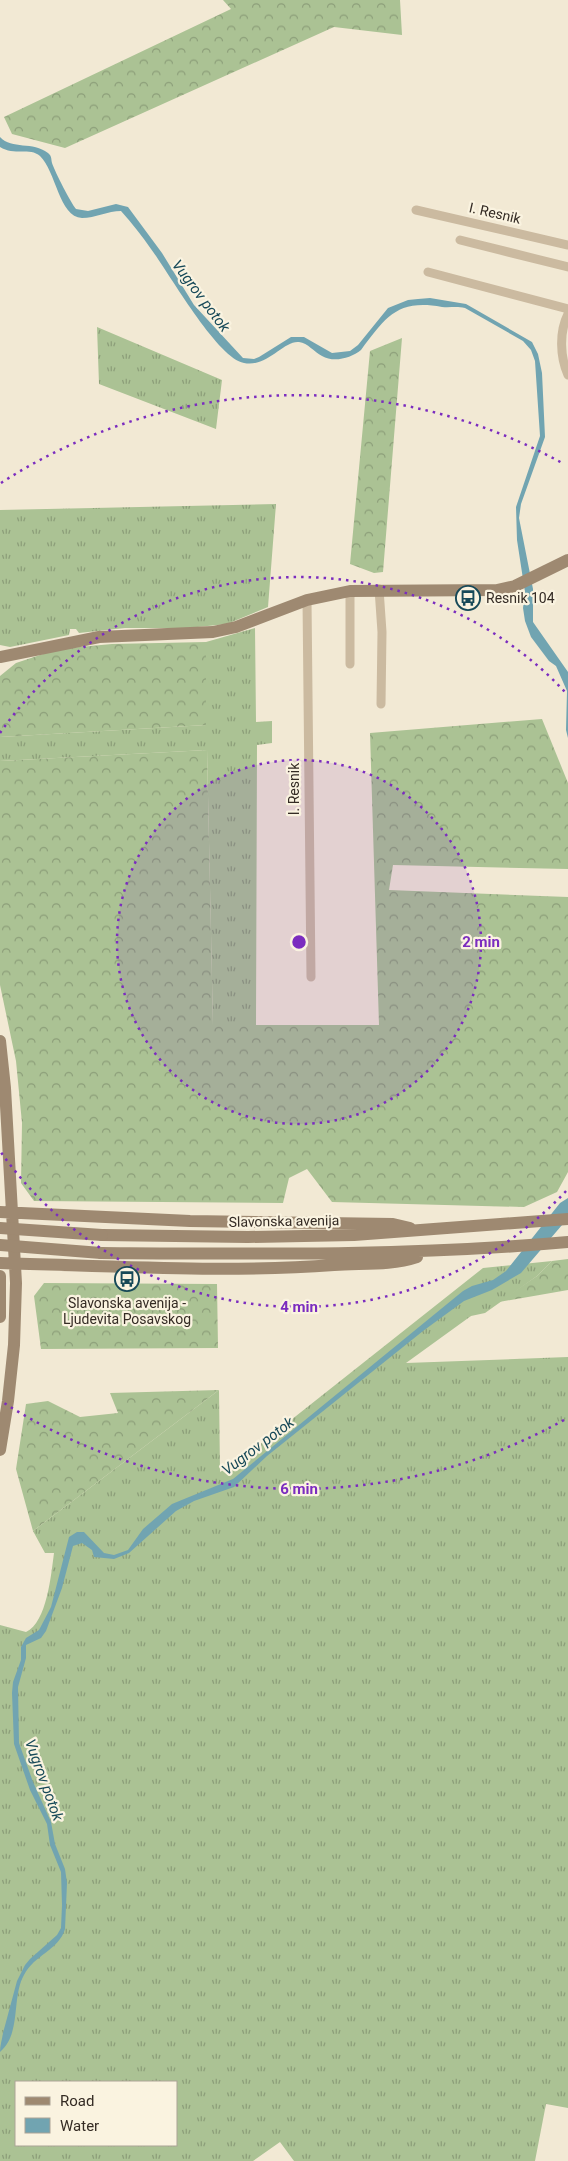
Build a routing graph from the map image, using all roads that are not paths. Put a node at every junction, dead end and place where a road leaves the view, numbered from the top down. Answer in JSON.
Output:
{"nodes":[{"id":1,"x":416,"y":210,"type":"dead end"},
{"id":2,"x":460,"y":240,"type":"dead end"},
{"id":3,"x":568,"y":245,"type":"edge"},
{"id":4,"x":568,"y":267,"type":"edge"},
{"id":5,"x":428,"y":272,"type":"dead end"},
{"id":6,"x":568,"y":309,"type":"edge"},
{"id":7,"x":568,"y":314,"type":"edge"},
{"id":8,"x":568,"y":374,"type":"edge"},
{"id":9,"x":568,"y":560,"type":"edge"},
{"id":10,"x":379,"y":589,"type":"junction"},
{"id":11,"x":350,"y":590,"type":"junction"},
{"id":12,"x":307,"y":600,"type":"junction"},
{"id":13,"x":0,"y":658,"type":"edge"},
{"id":14,"x":350,"y":664,"type":"dead end"},
{"id":15,"x":381,"y":704,"type":"dead end"},
{"id":16,"x":311,"y":977,"type":"dead end"},
{"id":17,"x":0,"y":1041,"type":"edge"},
{"id":18,"x":6,"y":1212,"type":"edge"},
{"id":19,"x":568,"y":1219,"type":"edge"},
{"id":20,"x":0,"y":1228,"type":"edge"},
{"id":21,"x":425,"y":1231,"type":"junction"},
{"id":22,"x":568,"y":1242,"type":"edge"},
{"id":23,"x":0,"y":1245,"type":"edge"},
{"id":24,"x":431,"y":1252,"type":"junction"},
{"id":25,"x":0,"y":1263,"type":"edge"},
{"id":26,"x":16,"y":1263,"type":"junction"},
{"id":27,"x":0,"y":1276,"type":"edge"},
{"id":28,"x":0,"y":1317,"type":"edge"},
{"id":29,"x":0,"y":1450,"type":"edge"}],
"edges":[{"from":1,"to":3,"type":"street","name":"I. Resnik"},
{"from":2,"to":4,"type":"street"},
{"from":5,"to":6,"type":"street"},
{"from":7,"to":8,"type":"street"},
{"from":9,"to":10,"type":"main road"},
{"from":10,"to":11,"type":"main road"},
{"from":10,"to":15,"type":"street"},
{"from":11,"to":12,"type":"main road"},
{"from":11,"to":14,"type":"street"},
{"from":12,"to":13,"type":"main road"},
{"from":12,"to":16,"type":"street","name":"I. Resnik"},
{"from":17,"to":18,"type":"main road"},
{"from":18,"to":21,"type":"main road"},
{"from":18,"to":26,"type":"main road"},
{"from":19,"to":21,"type":"main road","name":"Slavonska avenija"},
{"from":20,"to":21,"type":"main road","name":"Slavonska avenija","bridge":true},
{"from":22,"to":24,"type":"main road"},
{"from":23,"to":24,"type":"main road","bridge":true},
{"from":24,"to":26,"type":"main road"},
{"from":25,"to":26,"type":"main road"},
{"from":26,"to":29,"type":"main road"},
{"from":27,"to":28,"type":"main road"}]}
